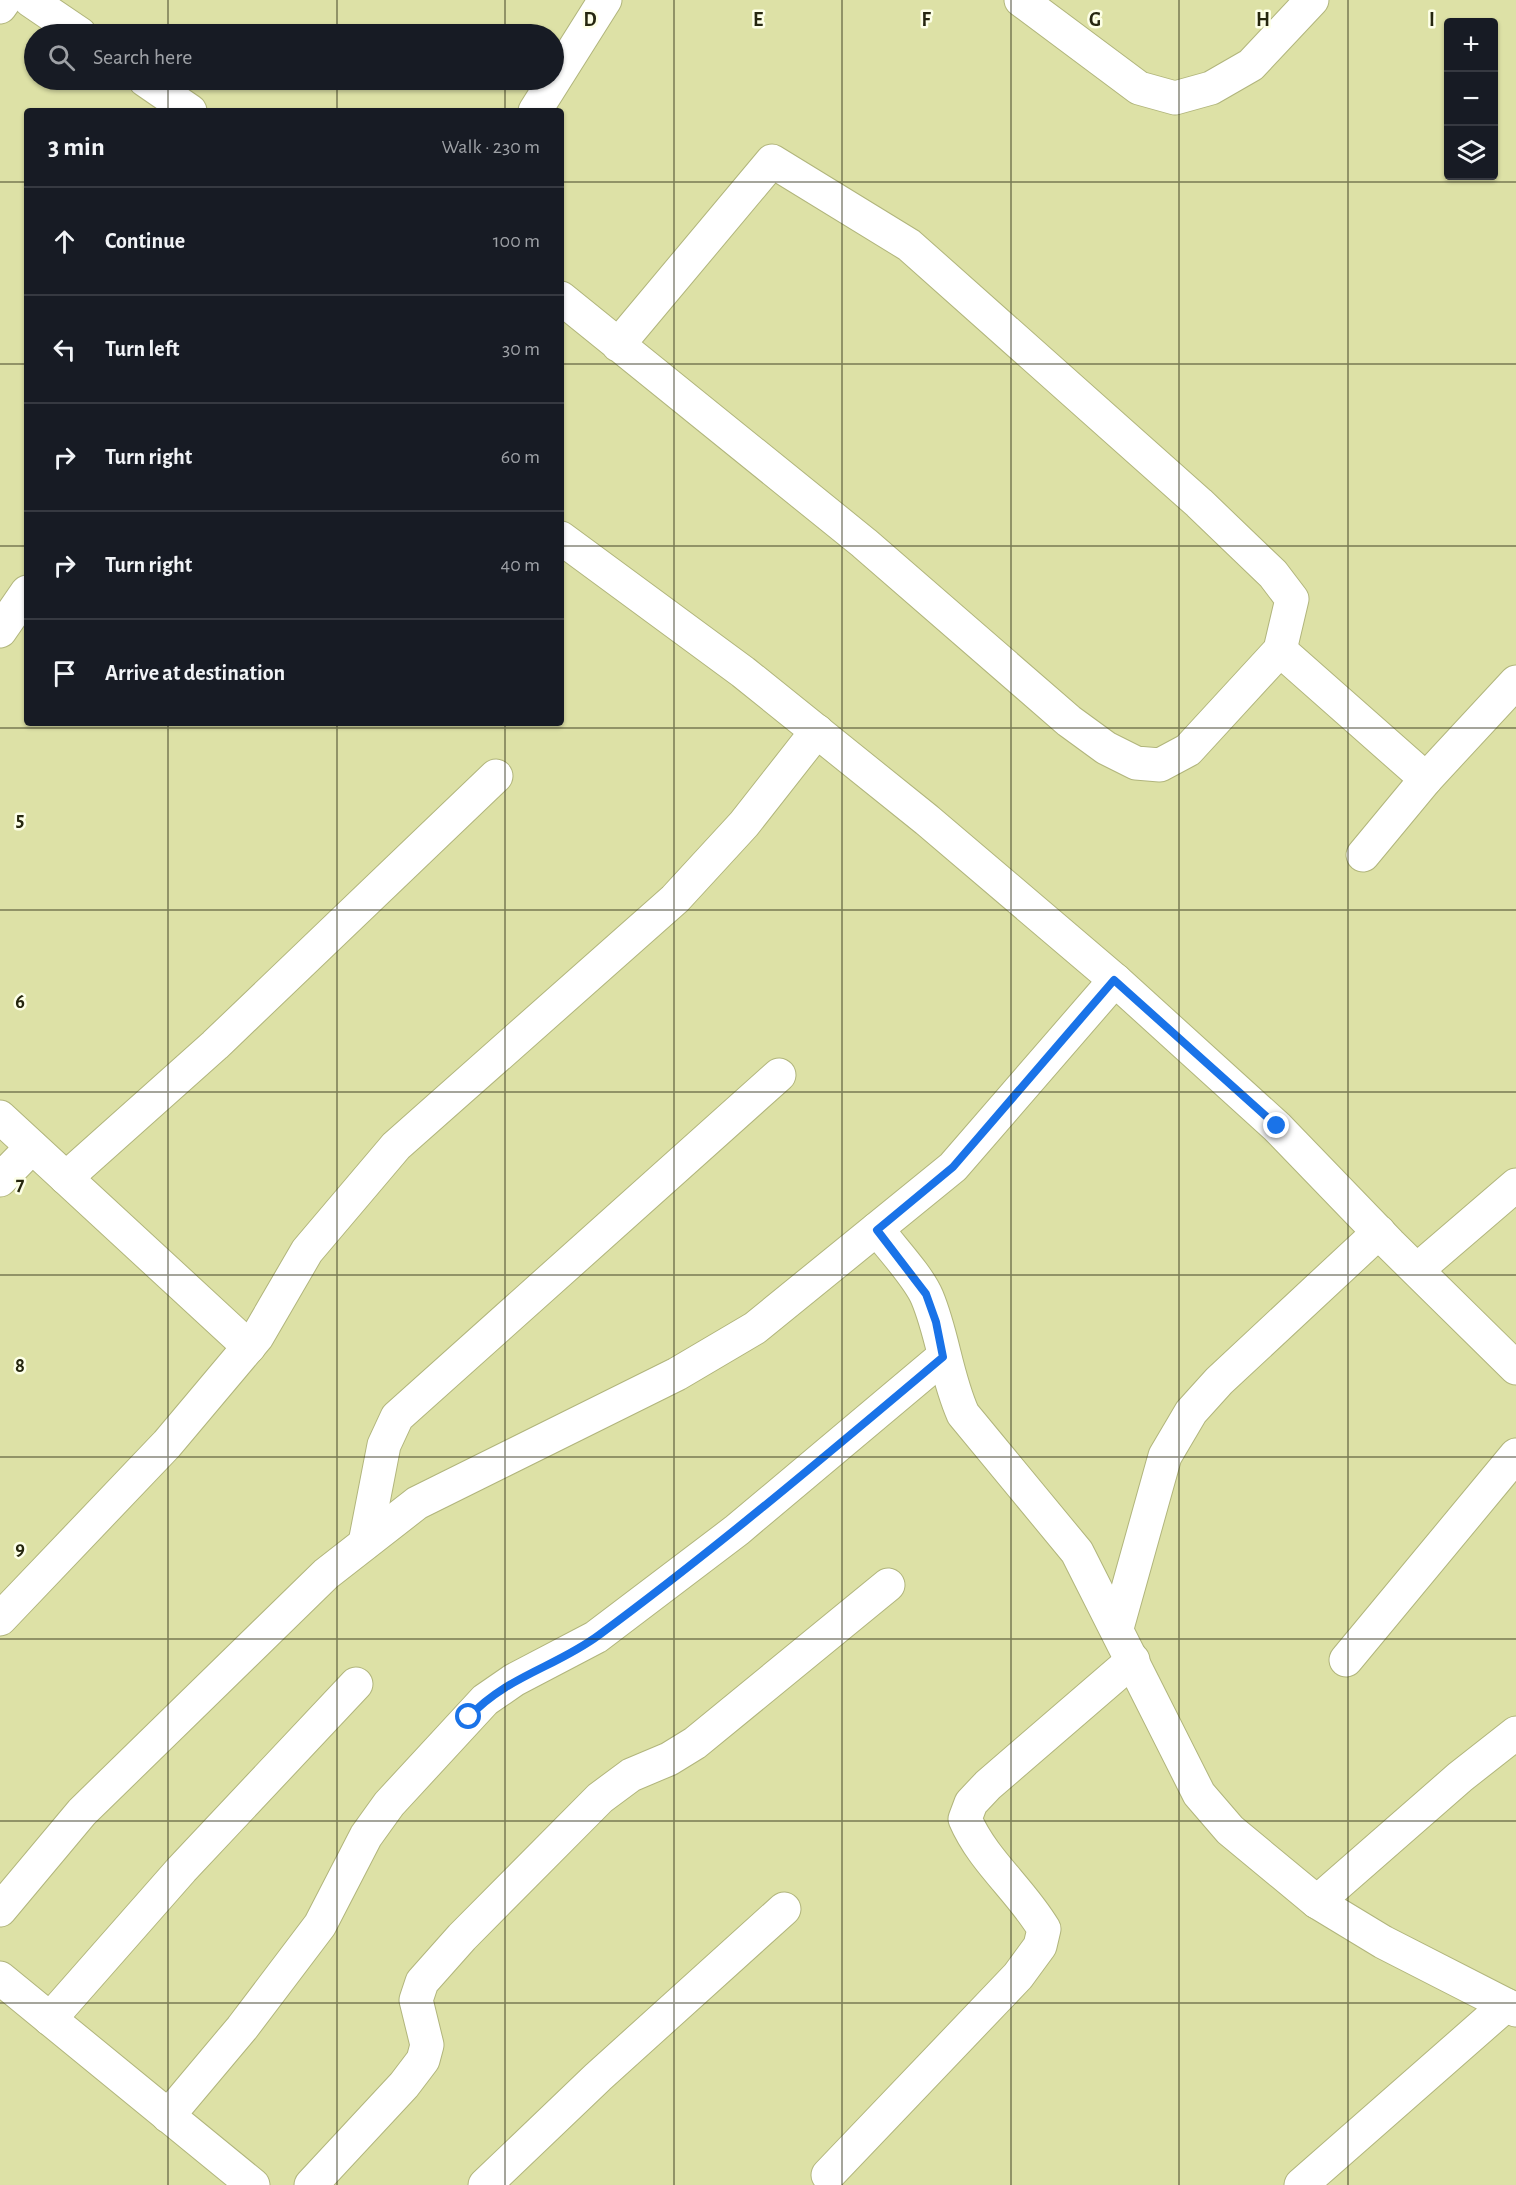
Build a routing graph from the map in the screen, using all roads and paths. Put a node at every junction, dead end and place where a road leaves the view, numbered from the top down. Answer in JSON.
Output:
{"nodes":[{"id":1,"x":5,"y":0,"type":"edge"},
{"id":2,"x":30,"y":0,"type":"edge"},
{"id":3,"x":605,"y":0,"type":"edge"},
{"id":4,"x":1021,"y":0,"type":"edge"},
{"id":5,"x":1312,"y":0,"type":"edge"},
{"id":6,"x":0,"y":7,"type":"edge"},
{"id":7,"x":65,"y":24,"type":"edge"},
{"id":8,"x":564,"y":65,"type":"edge"},
{"id":9,"x":160,"y":90,"type":"edge"},
{"id":10,"x":548,"y":90,"type":"edge"},
{"id":11,"x":186,"y":108,"type":"edge"},
{"id":12,"x":537,"y":108,"type":"edge"},
{"id":13,"x":564,"y":300,"type":"edge"},
{"id":14,"x":618,"y":345,"type":"junction"},
{"id":15,"x":564,"y":540,"type":"edge"},
{"id":16,"x":24,"y":596,"type":"edge"},
{"id":17,"x":0,"y":631,"type":"edge"},
{"id":18,"x":1280,"y":650,"type":"junction"},
{"id":19,"x":1516,"y":682,"type":"edge"},
{"id":20,"x":817,"y":731,"type":"junction"},
{"id":21,"x":496,"y":776,"type":"dead end"},
{"id":22,"x":1426,"y":778,"type":"junction"},
{"id":23,"x":1363,"y":855,"type":"dead end"},
{"id":24,"x":1114,"y":980,"type":"junction"},
{"id":25,"x":779,"y":1075,"type":"dead end"},
{"id":26,"x":0,"y":1117,"type":"edge"},
{"id":27,"x":32,"y":1147,"type":"junction"},
{"id":28,"x":66,"y":1178,"type":"junction"},
{"id":29,"x":0,"y":1180,"type":"edge"},
{"id":30,"x":1516,"y":1185,"type":"edge"},
{"id":31,"x":877,"y":1230,"type":"junction"},
{"id":32,"x":1379,"y":1232,"type":"junction"},
{"id":33,"x":1417,"y":1270,"type":"junction"},
{"id":34,"x":249,"y":1347,"type":"junction"},
{"id":35,"x":943,"y":1357,"type":"junction"},
{"id":36,"x":1516,"y":1368,"type":"edge"},
{"id":37,"x":1516,"y":1455,"type":"edge"},
{"id":38,"x":365,"y":1543,"type":"junction"},
{"id":39,"x":888,"y":1585,"type":"dead end"},
{"id":40,"x":0,"y":1619,"type":"edge"},
{"id":41,"x":1118,"y":1628,"type":"junction"},
{"id":42,"x":1134,"y":1660,"type":"junction"},
{"id":43,"x":1346,"y":1660,"type":"dead end"},
{"id":44,"x":356,"y":1684,"type":"dead end"},
{"id":45,"x":1516,"y":1733,"type":"edge"},
{"id":46,"x":1317,"y":1902,"type":"junction"},
{"id":47,"x":784,"y":1909,"type":"dead end"},
{"id":48,"x":0,"y":1910,"type":"edge"},
{"id":49,"x":0,"y":1978,"type":"edge"},
{"id":50,"x":1511,"y":2008,"type":"edge"},
{"id":51,"x":50,"y":2019,"type":"junction"},
{"id":52,"x":168,"y":2116,"type":"junction"},
{"id":53,"x":828,"y":2175,"type":"dead end"},
{"id":54,"x":253,"y":2185,"type":"edge"},
{"id":55,"x":311,"y":2185,"type":"edge"},
{"id":56,"x":485,"y":2185,"type":"edge"},
{"id":57,"x":1301,"y":2185,"type":"edge"}],
"edges":[{"from":1,"to":6,"type":"street"},
{"from":2,"to":7,"type":"street"},
{"from":3,"to":8,"type":"street"},
{"from":4,"to":5,"type":"street"},
{"from":9,"to":11,"type":"street"},
{"from":10,"to":12,"type":"street"},
{"from":13,"to":14,"type":"street"},
{"from":14,"to":18,"type":"street"},
{"from":14,"to":18,"type":"street"},
{"from":15,"to":20,"type":"street"},
{"from":16,"to":17,"type":"street"},
{"from":18,"to":22,"type":"street"},
{"from":19,"to":22,"type":"street"},
{"from":20,"to":24,"type":"street"},
{"from":20,"to":34,"type":"street"},
{"from":21,"to":28,"type":"street"},
{"from":22,"to":23,"type":"street"},
{"from":24,"to":31,"type":"street"},
{"from":24,"to":32,"type":"street"},
{"from":25,"to":38,"type":"street"},
{"from":26,"to":27,"type":"street"},
{"from":27,"to":28,"type":"street"},
{"from":27,"to":29,"type":"street"},
{"from":28,"to":34,"type":"street"},
{"from":30,"to":33,"type":"street"},
{"from":31,"to":35,"type":"street"},
{"from":31,"to":38,"type":"street"},
{"from":32,"to":33,"type":"street"},
{"from":32,"to":41,"type":"street"},
{"from":33,"to":36,"type":"street"},
{"from":34,"to":40,"type":"street"},
{"from":35,"to":41,"type":"street"},
{"from":35,"to":52,"type":"street"},
{"from":37,"to":43,"type":"street"},
{"from":38,"to":48,"type":"street"},
{"from":39,"to":55,"type":"street"},
{"from":41,"to":42,"type":"street"},
{"from":42,"to":46,"type":"street"},
{"from":42,"to":53,"type":"street"},
{"from":44,"to":51,"type":"street"},
{"from":45,"to":46,"type":"street"},
{"from":46,"to":50,"type":"street"},
{"from":47,"to":56,"type":"street"},
{"from":49,"to":51,"type":"street"},
{"from":50,"to":57,"type":"street"},
{"from":51,"to":52,"type":"street"},
{"from":52,"to":54,"type":"street"}]}
